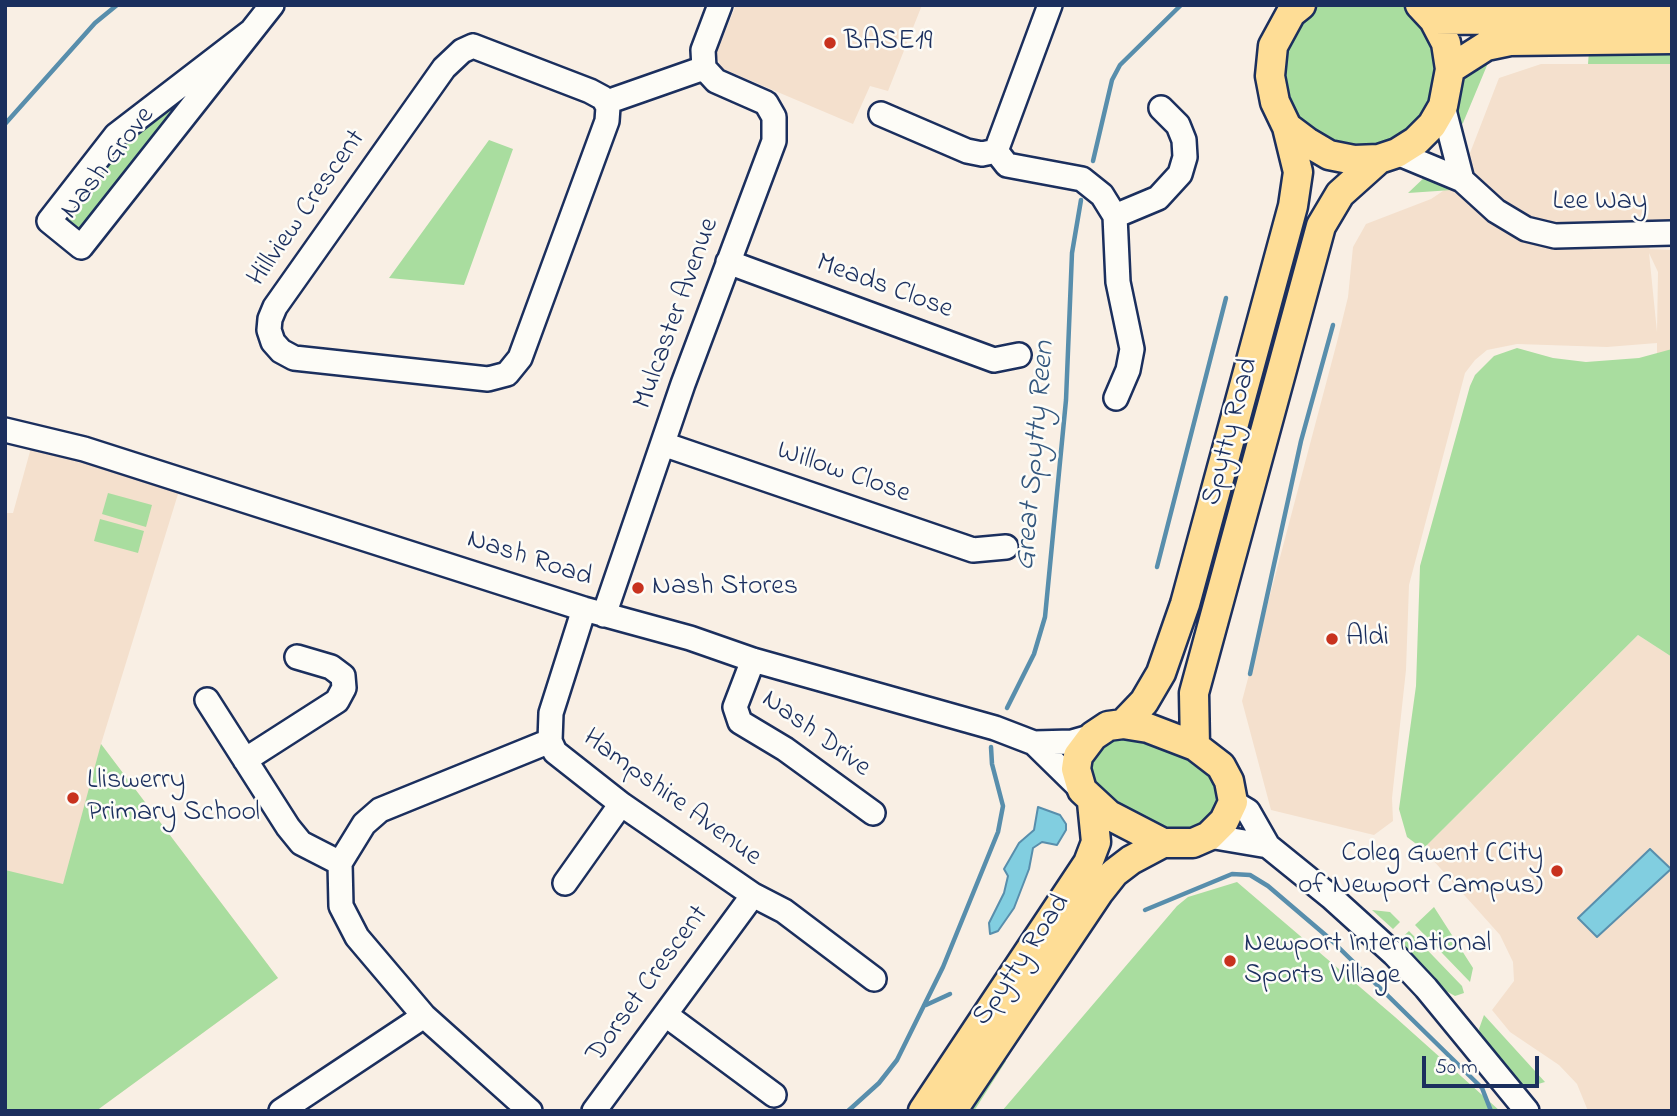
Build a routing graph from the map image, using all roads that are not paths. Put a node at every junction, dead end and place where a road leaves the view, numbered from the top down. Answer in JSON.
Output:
{"nodes":[{"id":1,"x":272,"y":5,"type":"edge"},
{"id":2,"x":720,"y":5,"type":"edge"},
{"id":3,"x":1050,"y":5,"type":"edge"},
{"id":4,"x":1301,"y":5,"type":"edge"},
{"id":5,"x":1427,"y":13,"type":"edge"},
{"id":6,"x":1672,"y":18,"type":"edge"},
{"id":7,"x":250,"y":33,"type":"junction"},
{"id":8,"x":1672,"y":39,"type":"edge"},
{"id":9,"x":704,"y":68,"type":"junction"},
{"id":10,"x":1450,"y":69,"type":"junction"},
{"id":11,"x":607,"y":102,"type":"junction"},
{"id":12,"x":1443,"y":106,"type":"junction"},
{"id":13,"x":1161,"y":108,"type":"dead end"},
{"id":14,"x":881,"y":114,"type":"dead end"},
{"id":15,"x":1287,"y":127,"type":"junction"},
{"id":16,"x":996,"y":151,"type":"junction"},
{"id":17,"x":1388,"y":156,"type":"junction"},
{"id":18,"x":1462,"y":180,"type":"junction"},
{"id":19,"x":1115,"y":216,"type":"junction"},
{"id":20,"x":1672,"y":233,"type":"edge"},
{"id":21,"x":728,"y":262,"type":"junction"},
{"id":22,"x":1019,"y":355,"type":"dead end"},
{"id":23,"x":1116,"y":398,"type":"dead end"},
{"id":24,"x":5,"y":430,"type":"edge"},
{"id":25,"x":663,"y":444,"type":"junction"},
{"id":26,"x":1006,"y":547,"type":"dead end"},
{"id":27,"x":594,"y":612,"type":"junction"},
{"id":28,"x":297,"y":657,"type":"dead end"},
{"id":29,"x":753,"y":660,"type":"junction"},
{"id":30,"x":207,"y":700,"type":"dead end"},
{"id":31,"x":1124,"y":724,"type":"junction"},
{"id":32,"x":1093,"y":736,"type":"junction"},
{"id":33,"x":550,"y":741,"type":"junction"},
{"id":34,"x":1034,"y":743,"type":"junction"},
{"id":35,"x":1195,"y":746,"type":"junction"},
{"id":36,"x":245,"y":760,"type":"junction"},
{"id":37,"x":1087,"y":796,"type":"junction"},
{"id":38,"x":1233,"y":802,"type":"junction"},
{"id":39,"x":621,"y":804,"type":"junction"},
{"id":40,"x":873,"y":813,"type":"dead end"},
{"id":41,"x":1209,"y":836,"type":"junction"},
{"id":42,"x":1163,"y":843,"type":"junction"},
{"id":43,"x":1268,"y":846,"type":"junction"},
{"id":44,"x":340,"y":863,"type":"junction"},
{"id":45,"x":565,"y":883,"type":"dead end"},
{"id":46,"x":753,"y":895,"type":"junction"},
{"id":47,"x":874,"y":979,"type":"dead end"},
{"id":48,"x":666,"y":1015,"type":"junction"},
{"id":49,"x":424,"y":1016,"type":"junction"},
{"id":50,"x":774,"y":1095,"type":"dead end"},
{"id":51,"x":281,"y":1111,"type":"edge"},
{"id":52,"x":530,"y":1111,"type":"edge"},
{"id":53,"x":594,"y":1111,"type":"edge"},
{"id":54,"x":923,"y":1111,"type":"edge"},
{"id":55,"x":952,"y":1111,"type":"edge"},
{"id":56,"x":1527,"y":1111,"type":"edge"}],
"edges":[{"from":1,"to":7,"type":"street","name":"Nash Grove"},
{"from":2,"to":9,"type":"street"},
{"from":3,"to":16,"type":"street"},
{"from":4,"to":15,"type":"main road","name":"Spytty Road"},
{"from":5,"to":6,"type":"main road"},
{"from":5,"to":10,"type":"main road"},
{"from":7,"to":7,"type":"street","name":"Nash Grove"},
{"from":8,"to":10,"type":"main road"},
{"from":9,"to":11,"type":"street"},
{"from":9,"to":21,"type":"street","name":"Mulcaster Avenue"},
{"from":10,"to":12,"type":"main road"},
{"from":11,"to":11,"type":"street","name":"Hillview Crescent"},
{"from":12,"to":17,"type":"main road","name":"Spytty Road"},
{"from":12,"to":18,"type":"street"},
{"from":13,"to":19,"type":"street"},
{"from":14,"to":16,"type":"street"},
{"from":15,"to":17,"type":"main road"},
{"from":15,"to":31,"type":"main road","name":"Spytty Road"},
{"from":16,"to":19,"type":"street"},
{"from":17,"to":18,"type":"street","name":"Lee Way"},
{"from":17,"to":35,"type":"main road","name":"Spytty Road"},
{"from":18,"to":20,"type":"street","name":"Lee Way"},
{"from":19,"to":23,"type":"street"},
{"from":21,"to":22,"type":"street","name":"Meads Close"},
{"from":21,"to":25,"type":"street","name":"Mulcaster Avenue"},
{"from":24,"to":27,"type":"street","name":"Nash Road"},
{"from":25,"to":26,"type":"street","name":"Willow Close"},
{"from":25,"to":27,"type":"street","name":"Mulcaster Avenue"},
{"from":27,"to":29,"type":"street","name":"Nash Road"},
{"from":27,"to":33,"type":"street","name":"Hampshire Avenue"},
{"from":28,"to":36,"type":"street"},
{"from":29,"to":34,"type":"street","name":"Nash Road"},
{"from":29,"to":40,"type":"street","name":"Nash Drive"},
{"from":30,"to":36,"type":"street"},
{"from":31,"to":32,"type":"main road"},
{"from":31,"to":35,"type":"main road"},
{"from":32,"to":34,"type":"street","name":"Nash Road"},
{"from":32,"to":37,"type":"main road"},
{"from":33,"to":39,"type":"street","name":"Hampshire Avenue"},
{"from":33,"to":44,"type":"street"},
{"from":34,"to":37,"type":"street","name":"Nash Road"},
{"from":35,"to":38,"type":"main road"},
{"from":36,"to":44,"type":"street"},
{"from":37,"to":42,"type":"main road"},
{"from":37,"to":54,"type":"main road","name":"Spytty Road"},
{"from":38,"to":41,"type":"main road"},
{"from":38,"to":43,"type":"street"},
{"from":39,"to":45,"type":"street"},
{"from":39,"to":46,"type":"street","name":"Hampshire Avenue"},
{"from":41,"to":42,"type":"main road"},
{"from":41,"to":43,"type":"street"},
{"from":42,"to":55,"type":"main road","name":"Spytty Road"},
{"from":43,"to":56,"type":"street"},
{"from":44,"to":49,"type":"street"},
{"from":46,"to":47,"type":"street","name":"Hampshire Avenue"},
{"from":46,"to":48,"type":"street","name":"Dorset Crescent"},
{"from":48,"to":50,"type":"street"},
{"from":48,"to":53,"type":"street","name":"Dorset Crescent"},
{"from":49,"to":51,"type":"street"},
{"from":49,"to":52,"type":"street"}]}
